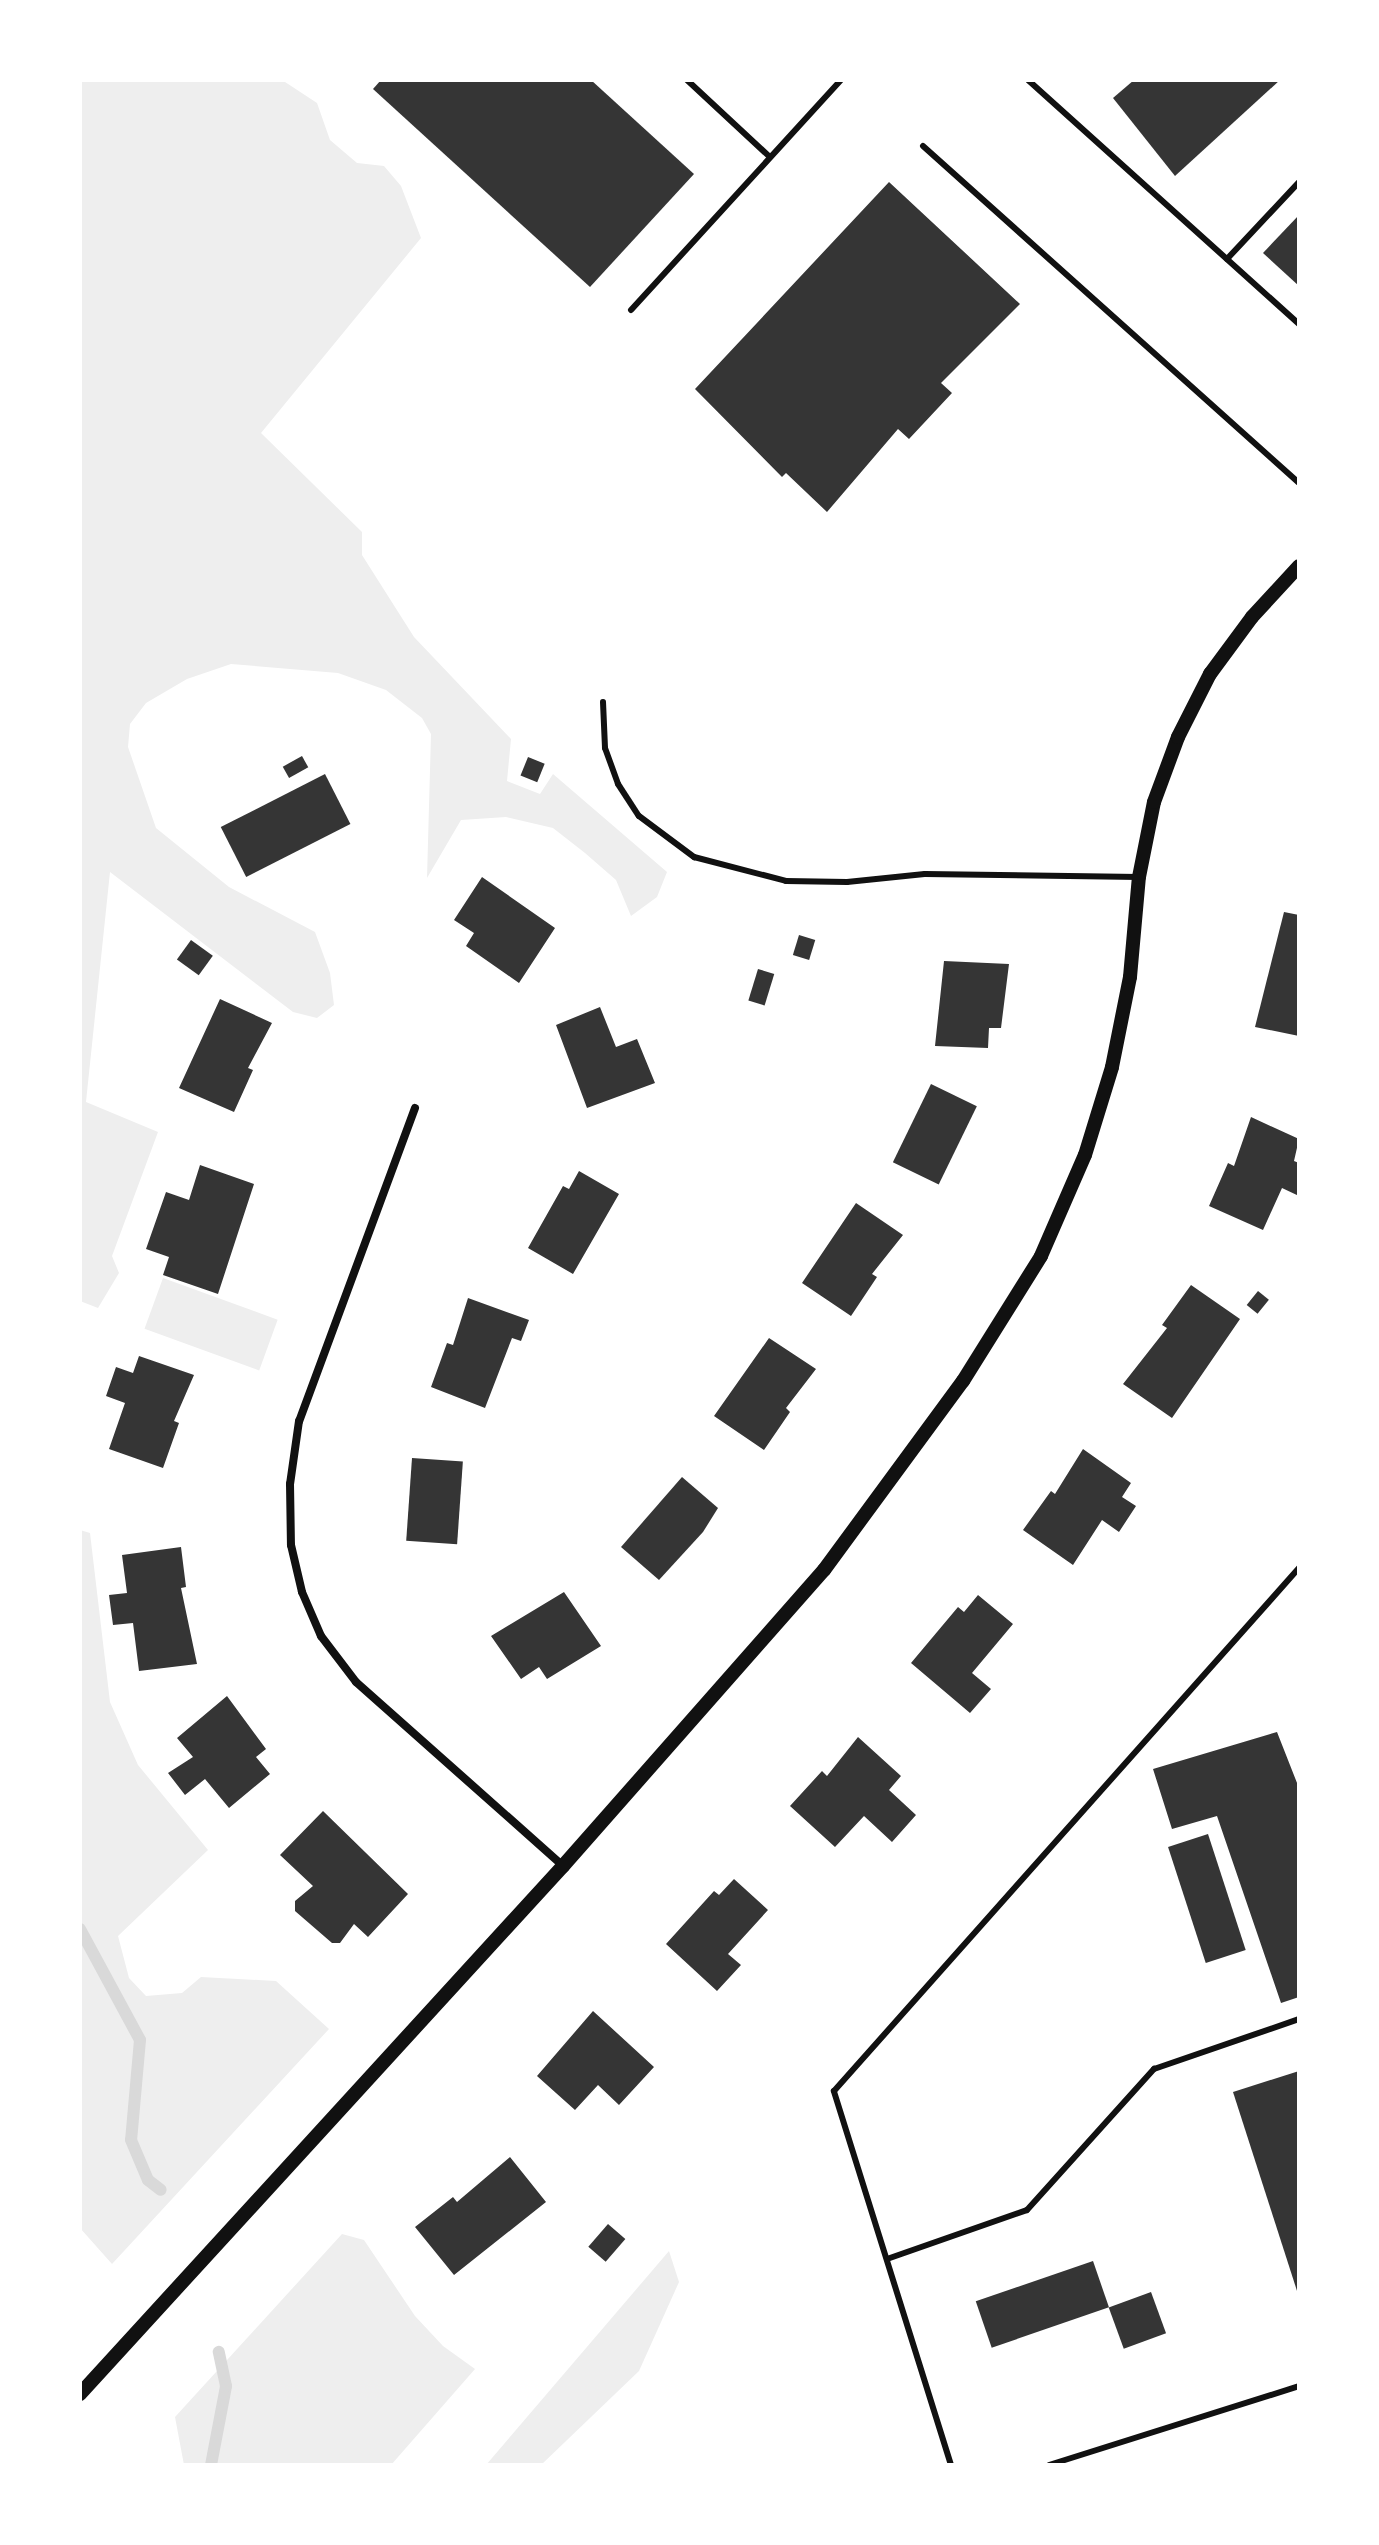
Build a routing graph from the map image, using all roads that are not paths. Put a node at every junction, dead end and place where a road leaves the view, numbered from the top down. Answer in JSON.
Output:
{"nodes":[{"id":1,"x":687,"y":80,"type":"edge"},
{"id":2,"x":841,"y":80,"type":"edge"},
{"id":3,"x":1028,"y":80,"type":"edge"},
{"id":4,"x":923,"y":146,"type":"dead end"},
{"id":5,"x":770,"y":157,"type":"junction"},
{"id":6,"x":1299,"y":182,"type":"edge"},
{"id":7,"x":1227,"y":259,"type":"junction"},
{"id":8,"x":631,"y":310,"type":"dead end"},
{"id":9,"x":1299,"y":324,"type":"edge"},
{"id":10,"x":1299,"y":483,"type":"edge"},
{"id":11,"x":1299,"y":566,"type":"edge"},
{"id":12,"x":603,"y":702,"type":"dead end"},
{"id":13,"x":1139,"y":877,"type":"junction"},
{"id":14,"x":415,"y":1108,"type":"dead end"},
{"id":15,"x":1299,"y":1568,"type":"edge"},
{"id":16,"x":563,"y":1866,"type":"junction"},
{"id":17,"x":1299,"y":2019,"type":"edge"},
{"id":18,"x":887,"y":2259,"type":"junction"},
{"id":19,"x":1299,"y":2386,"type":"edge"},
{"id":20,"x":80,"y":2394,"type":"edge"},
{"id":21,"x":951,"y":2465,"type":"edge"},
{"id":22,"x":1049,"y":2465,"type":"edge"}],
"edges":[{"from":1,"to":5,"type":"lane"},
{"from":2,"to":5,"type":"lane"},
{"from":3,"to":7,"type":"lane"},
{"from":4,"to":10,"type":"lane"},
{"from":5,"to":8,"type":"lane"},
{"from":6,"to":7,"type":"lane"},
{"from":7,"to":9,"type":"lane"},
{"from":11,"to":13,"type":"street"},
{"from":12,"to":13,"type":"lane"},
{"from":13,"to":16,"type":"street"},
{"from":14,"to":16,"type":"street"},
{"from":15,"to":18,"type":"lane"},
{"from":16,"to":20,"type":"street"},
{"from":17,"to":18,"type":"lane"},
{"from":18,"to":21,"type":"lane"},
{"from":19,"to":22,"type":"lane"}]}
